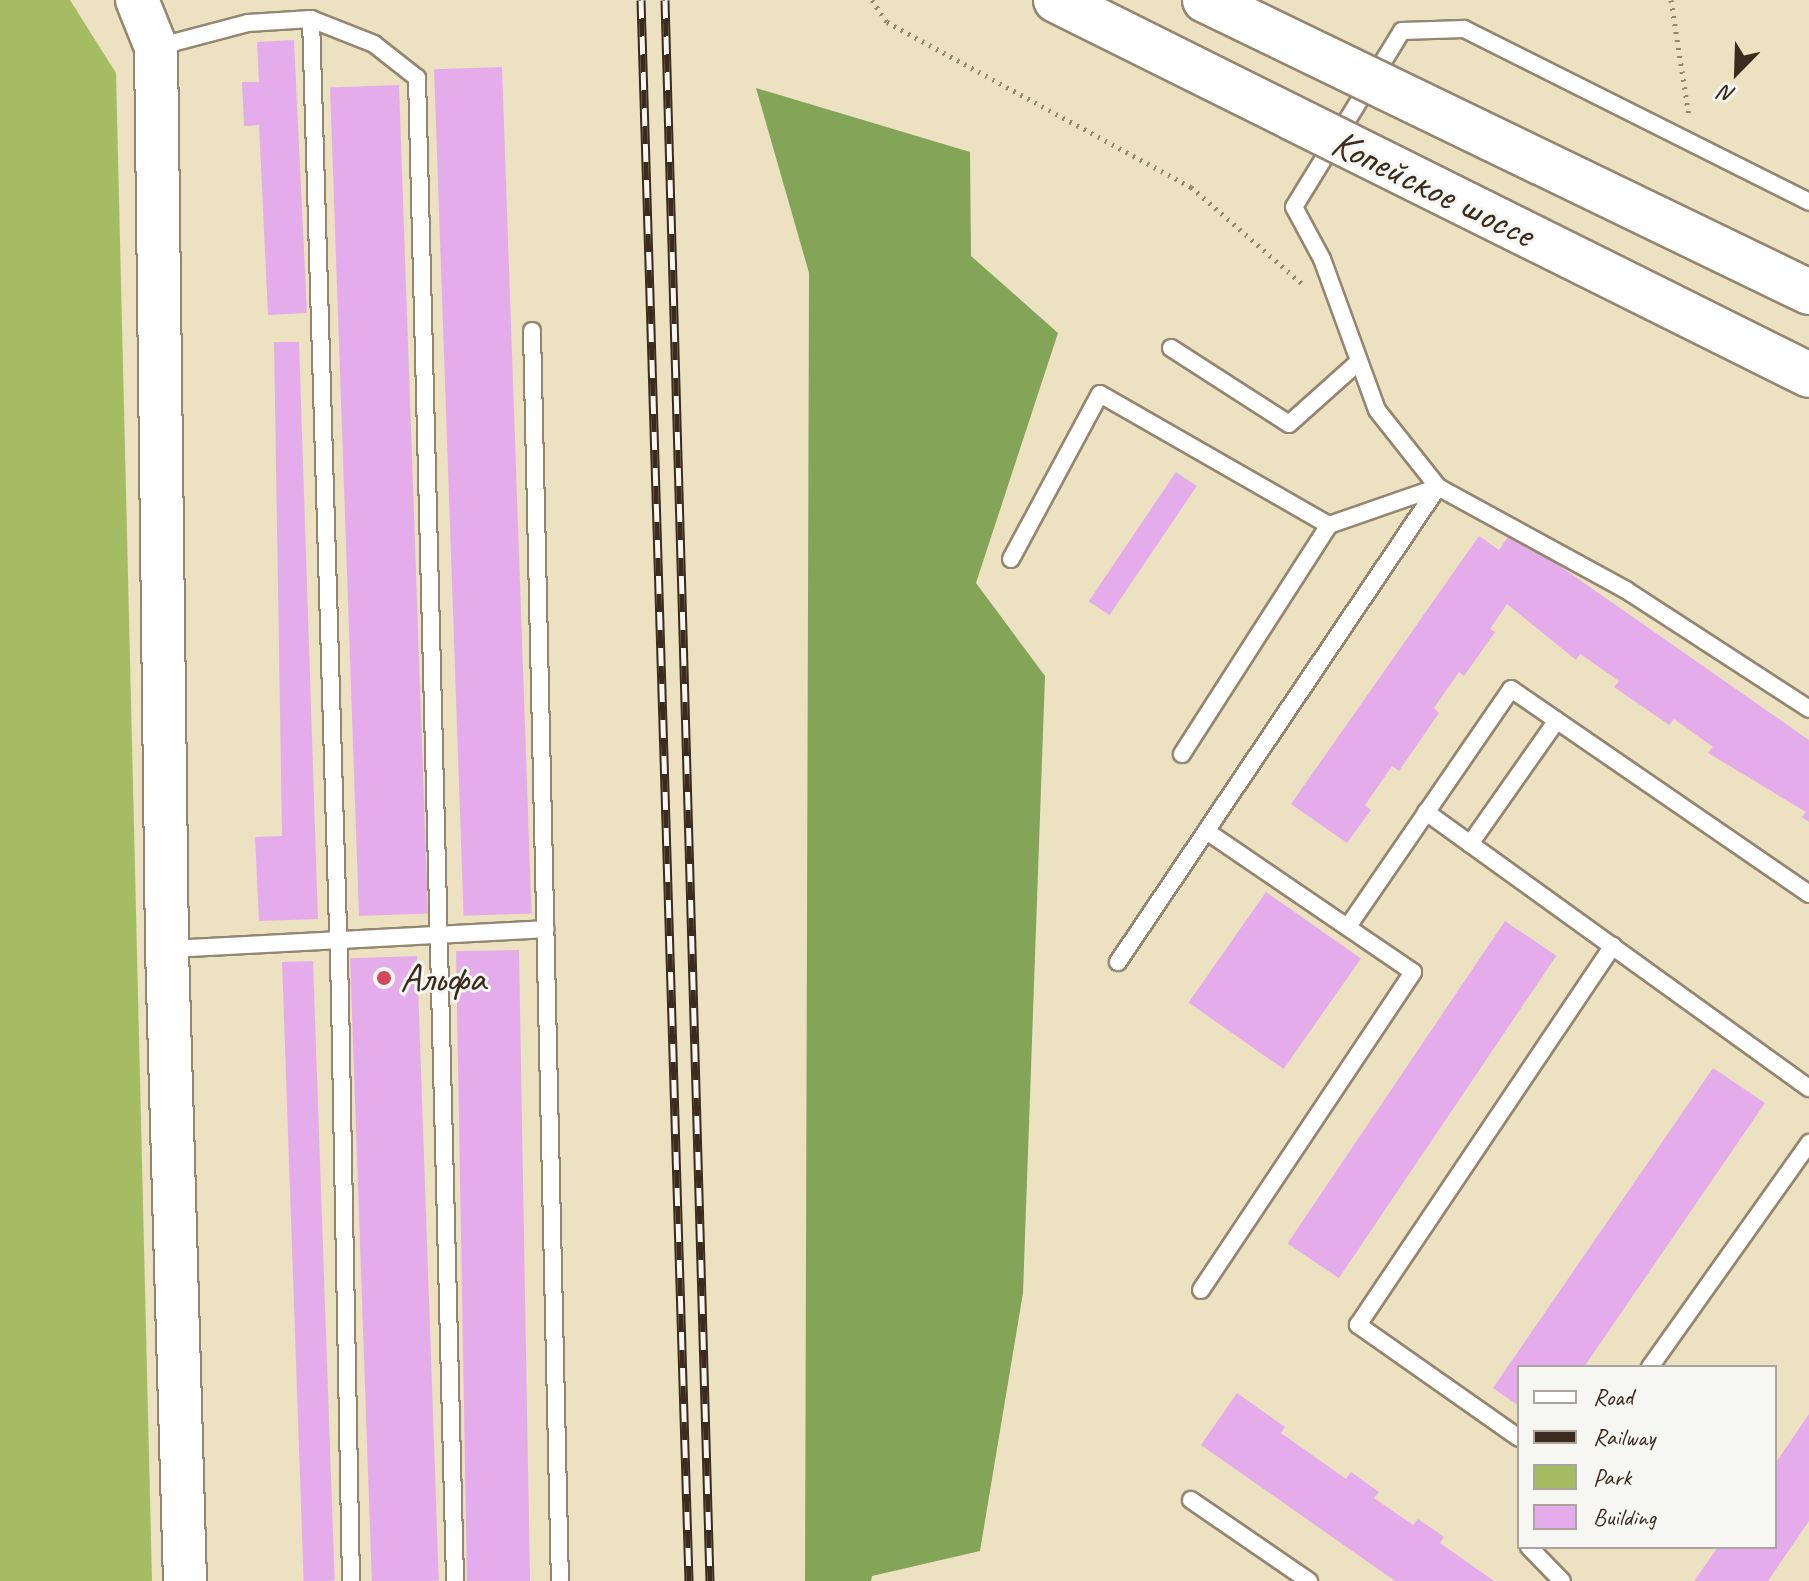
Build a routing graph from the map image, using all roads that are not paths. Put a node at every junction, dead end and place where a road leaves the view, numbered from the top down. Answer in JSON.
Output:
{"nodes":[{"id":1,"x":137,"y":0,"type":"edge"},
{"id":2,"x":1056,"y":0,"type":"edge"},
{"id":3,"x":1205,"y":0,"type":"edge"},
{"id":4,"x":311,"y":19,"type":"junction"},
{"id":5,"x":156,"y":47,"type":"junction"},
{"id":6,"x":1809,"y":202,"type":"edge"},
{"id":7,"x":1809,"y":292,"type":"edge"},
{"id":8,"x":532,"y":331,"type":"dead end"},
{"id":9,"x":1171,"y":348,"type":"dead end"},
{"id":10,"x":1356,"y":364,"type":"junction"},
{"id":11,"x":1809,"y":375,"type":"edge"},
{"id":12,"x":1438,"y":487,"type":"junction"},
{"id":13,"x":1329,"y":525,"type":"junction"},
{"id":14,"x":1011,"y":559,"type":"dead end"},
{"id":15,"x":1809,"y":709,"type":"edge"},
{"id":16,"x":1557,"y":720,"type":"junction"},
{"id":17,"x":1182,"y":754,"type":"dead end"},
{"id":18,"x":1426,"y":812,"type":"junction"},
{"id":19,"x":1208,"y":832,"type":"junction"},
{"id":20,"x":1470,"y":844,"type":"junction"},
{"id":21,"x":1809,"y":894,"type":"edge"},
{"id":22,"x":1349,"y":925,"type":"junction"},
{"id":23,"x":545,"y":929,"type":"junction"},
{"id":24,"x":439,"y":934,"type":"junction"},
{"id":25,"x":336,"y":939,"type":"junction"},
{"id":26,"x":1613,"y":946,"type":"junction"},
{"id":27,"x":167,"y":949,"type":"junction"},
{"id":28,"x":1118,"y":962,"type":"dead end"},
{"id":29,"x":1809,"y":1088,"type":"edge"},
{"id":30,"x":1809,"y":1143,"type":"edge"},
{"id":31,"x":1201,"y":1290,"type":"dead end"},
{"id":32,"x":1651,"y":1365,"type":"edge"},
{"id":33,"x":1517,"y":1437,"type":"edge"},
{"id":34,"x":1191,"y":1500,"type":"dead end"},
{"id":35,"x":1531,"y":1549,"type":"edge"},
{"id":36,"x":185,"y":1581,"type":"edge"},
{"id":37,"x":351,"y":1581,"type":"edge"},
{"id":38,"x":455,"y":1581,"type":"edge"},
{"id":39,"x":560,"y":1581,"type":"edge"},
{"id":40,"x":1309,"y":1581,"type":"edge"},
{"id":41,"x":1562,"y":1581,"type":"edge"}],
"edges":[{"from":1,"to":5,"type":"street"},
{"from":2,"to":11,"type":"main road","name":"Копейское шоссе","bridge":true},
{"from":3,"to":7,"type":"main road","name":"Копейское шоссе","bridge":true},
{"from":4,"to":5,"type":"lane"},
{"from":4,"to":24,"type":"lane"},
{"from":4,"to":25,"type":"lane"},
{"from":5,"to":27,"type":"street"},
{"from":6,"to":10,"type":"lane"},
{"from":8,"to":23,"type":"lane"},
{"from":9,"to":10,"type":"lane"},
{"from":10,"to":12,"type":"lane"},
{"from":12,"to":13,"type":"lane"},
{"from":12,"to":15,"type":"lane"},
{"from":12,"to":19,"type":"lane"},
{"from":13,"to":14,"type":"lane"},
{"from":13,"to":17,"type":"lane"},
{"from":16,"to":18,"type":"lane"},
{"from":16,"to":20,"type":"lane"},
{"from":16,"to":21,"type":"lane"},
{"from":18,"to":20,"type":"lane"},
{"from":18,"to":22,"type":"lane"},
{"from":19,"to":22,"type":"lane"},
{"from":19,"to":28,"type":"lane"},
{"from":20,"to":26,"type":"lane"},
{"from":22,"to":31,"type":"lane"},
{"from":23,"to":24,"type":"lane"},
{"from":23,"to":39,"type":"lane"},
{"from":24,"to":25,"type":"lane"},
{"from":24,"to":38,"type":"lane"},
{"from":25,"to":27,"type":"lane"},
{"from":25,"to":37,"type":"lane"},
{"from":26,"to":29,"type":"lane"},
{"from":26,"to":33,"type":"lane"},
{"from":27,"to":36,"type":"street"},
{"from":30,"to":32,"type":"lane"},
{"from":34,"to":40,"type":"lane"},
{"from":35,"to":41,"type":"lane"}]}
